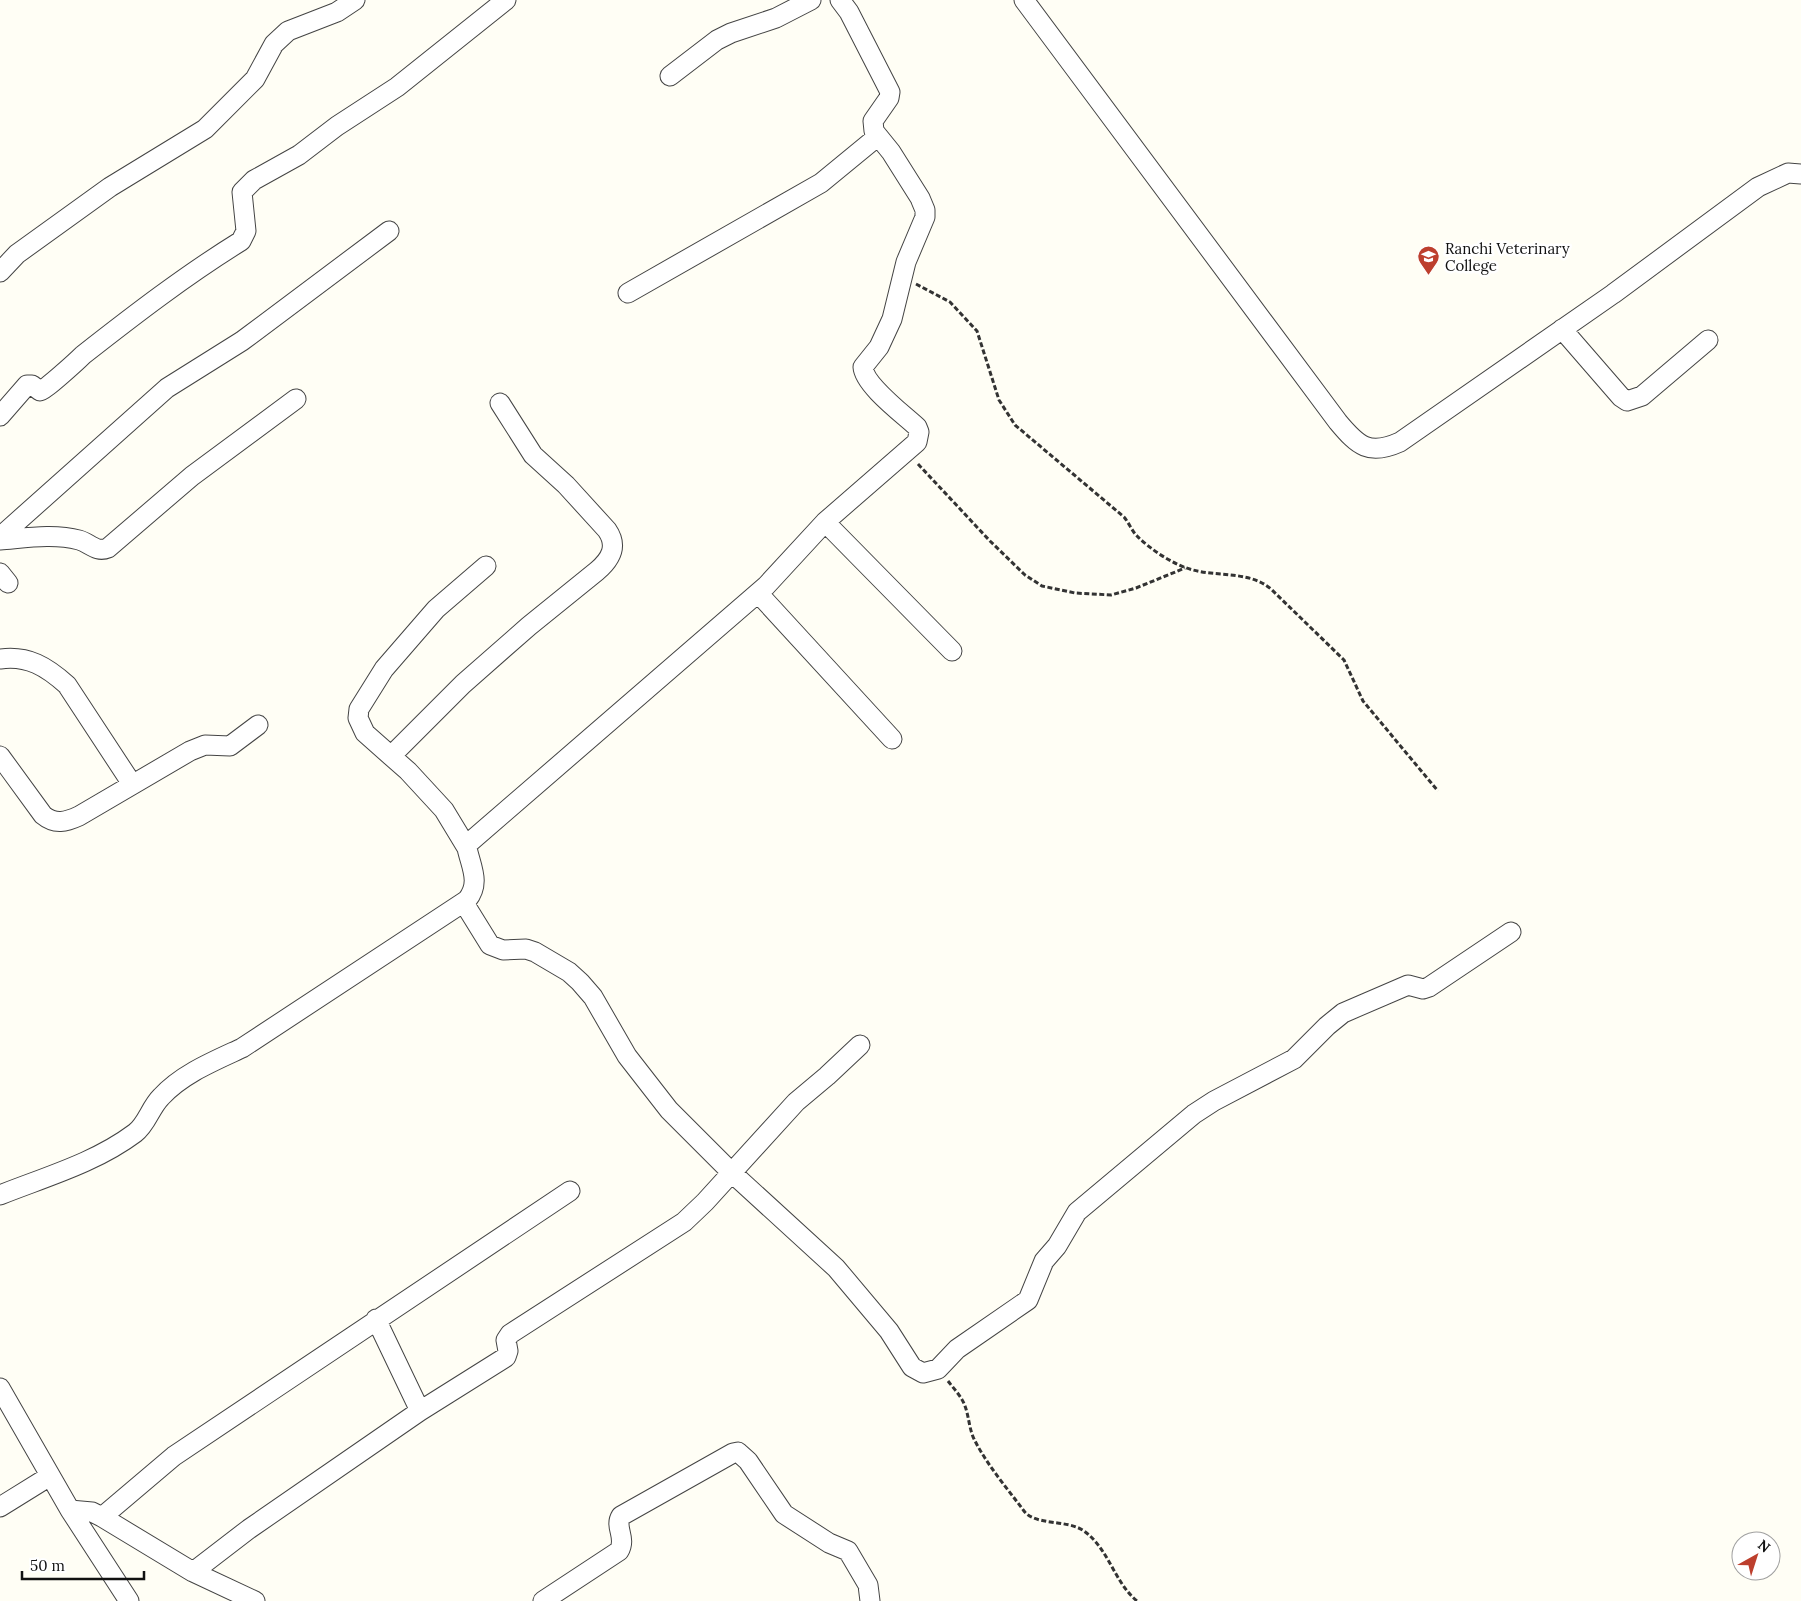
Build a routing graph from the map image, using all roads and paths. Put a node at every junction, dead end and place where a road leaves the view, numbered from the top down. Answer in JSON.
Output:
{"nodes":[{"id":1,"x":355,"y":0,"type":"edge"},
{"id":2,"x":506,"y":0,"type":"edge"},
{"id":3,"x":811,"y":0,"type":"edge"},
{"id":4,"x":840,"y":0,"type":"edge"},
{"id":5,"x":1024,"y":0,"type":"edge"},
{"id":6,"x":670,"y":76,"type":"dead end"},
{"id":7,"x":877,"y":137,"type":"junction"},
{"id":8,"x":1801,"y":174,"type":"edge"},
{"id":9,"x":389,"y":231,"type":"dead end"},
{"id":10,"x":0,"y":272,"type":"edge"},
{"id":11,"x":902,"y":278,"type":"junction"},
{"id":12,"x":628,"y":293,"type":"dead end"},
{"id":13,"x":1562,"y":329,"type":"junction"},
{"id":14,"x":1708,"y":340,"type":"dead end"},
{"id":15,"x":296,"y":400,"type":"dead end"},
{"id":16,"x":500,"y":403,"type":"dead end"},
{"id":17,"x":0,"y":416,"type":"edge"},
{"id":18,"x":907,"y":452,"type":"junction"},
{"id":19,"x":825,"y":522,"type":"junction"},
{"id":20,"x":0,"y":539,"type":"edge"},
{"id":21,"x":486,"y":566,"type":"dead end"},
{"id":22,"x":1186,"y":568,"type":"junction"},
{"id":23,"x":758,"y":593,"type":"junction"},
{"id":24,"x":952,"y":651,"type":"dead end"},
{"id":25,"x":0,"y":659,"type":"edge"},
{"id":26,"x":258,"y":725,"type":"dead end"},
{"id":27,"x":892,"y":739,"type":"dead end"},
{"id":28,"x":0,"y":756,"type":"edge"},
{"id":29,"x":392,"y":756,"type":"junction"},
{"id":30,"x":132,"y":784,"type":"junction"},
{"id":31,"x":1438,"y":792,"type":"dead end"},
{"id":32,"x":467,"y":848,"type":"junction"},
{"id":33,"x":464,"y":903,"type":"junction"},
{"id":34,"x":1511,"y":932,"type":"dead end"},
{"id":35,"x":860,"y":1044,"type":"dead end"},
{"id":36,"x":731,"y":1172,"type":"junction"},
{"id":37,"x":570,"y":1191,"type":"dead end"},
{"id":38,"x":0,"y":1196,"type":"edge"},
{"id":39,"x":376,"y":1319,"type":"junction"},
{"id":40,"x":938,"y":1369,"type":"junction"},
{"id":41,"x":0,"y":1388,"type":"edge"},
{"id":42,"x":420,"y":1411,"type":"junction"},
{"id":43,"x":7,"y":1414,"type":"edge"},
{"id":44,"x":50,"y":1476,"type":"junction"},
{"id":45,"x":0,"y":1507,"type":"edge"},
{"id":46,"x":70,"y":1510,"type":"junction"},
{"id":47,"x":102,"y":1516,"type":"junction"},
{"id":48,"x":193,"y":1572,"type":"junction"},
{"id":49,"x":129,"y":1601,"type":"edge"},
{"id":50,"x":254,"y":1601,"type":"edge"},
{"id":51,"x":543,"y":1601,"type":"edge"},
{"id":52,"x":870,"y":1601,"type":"edge"},
{"id":53,"x":1137,"y":1601,"type":"edge"}],
"edges":[{"from":1,"to":10,"type":"street"},
{"from":2,"to":17,"type":"street"},
{"from":3,"to":6,"type":"street"},
{"from":4,"to":7,"type":"street"},
{"from":5,"to":13,"type":"street"},
{"from":7,"to":11,"type":"street"},
{"from":7,"to":12,"type":"street"},
{"from":8,"to":13,"type":"street"},
{"from":9,"to":20,"type":"street"},
{"from":11,"to":18,"type":"street"},
{"from":11,"to":22,"type":"path"},
{"from":13,"to":14,"type":"street"},
{"from":15,"to":20,"type":"street"},
{"from":16,"to":29,"type":"street"},
{"from":18,"to":19,"type":"street"},
{"from":18,"to":22,"type":"path"},
{"from":19,"to":23,"type":"street"},
{"from":19,"to":24,"type":"street"},
{"from":21,"to":29,"type":"street"},
{"from":22,"to":31,"type":"path"},
{"from":23,"to":27,"type":"street"},
{"from":23,"to":32,"type":"street"},
{"from":25,"to":30,"type":"street"},
{"from":26,"to":30,"type":"street"},
{"from":28,"to":30,"type":"street"},
{"from":29,"to":32,"type":"street"},
{"from":32,"to":33,"type":"street"},
{"from":33,"to":36,"type":"street"},
{"from":33,"to":38,"type":"street"},
{"from":34,"to":40,"type":"street"},
{"from":35,"to":36,"type":"street"},
{"from":36,"to":40,"type":"street"},
{"from":36,"to":42,"type":"street"},
{"from":37,"to":39,"type":"street"},
{"from":39,"to":42,"type":"street"},
{"from":39,"to":47,"type":"street"},
{"from":40,"to":53,"type":"path"},
{"from":41,"to":43,"type":"street"},
{"from":42,"to":48,"type":"street"},
{"from":43,"to":44,"type":"street"},
{"from":44,"to":45,"type":"street"},
{"from":44,"to":46,"type":"street"},
{"from":46,"to":47,"type":"street"},
{"from":46,"to":49,"type":"street"},
{"from":47,"to":48,"type":"street"},
{"from":48,"to":50,"type":"street"},
{"from":51,"to":52,"type":"street"}]}
